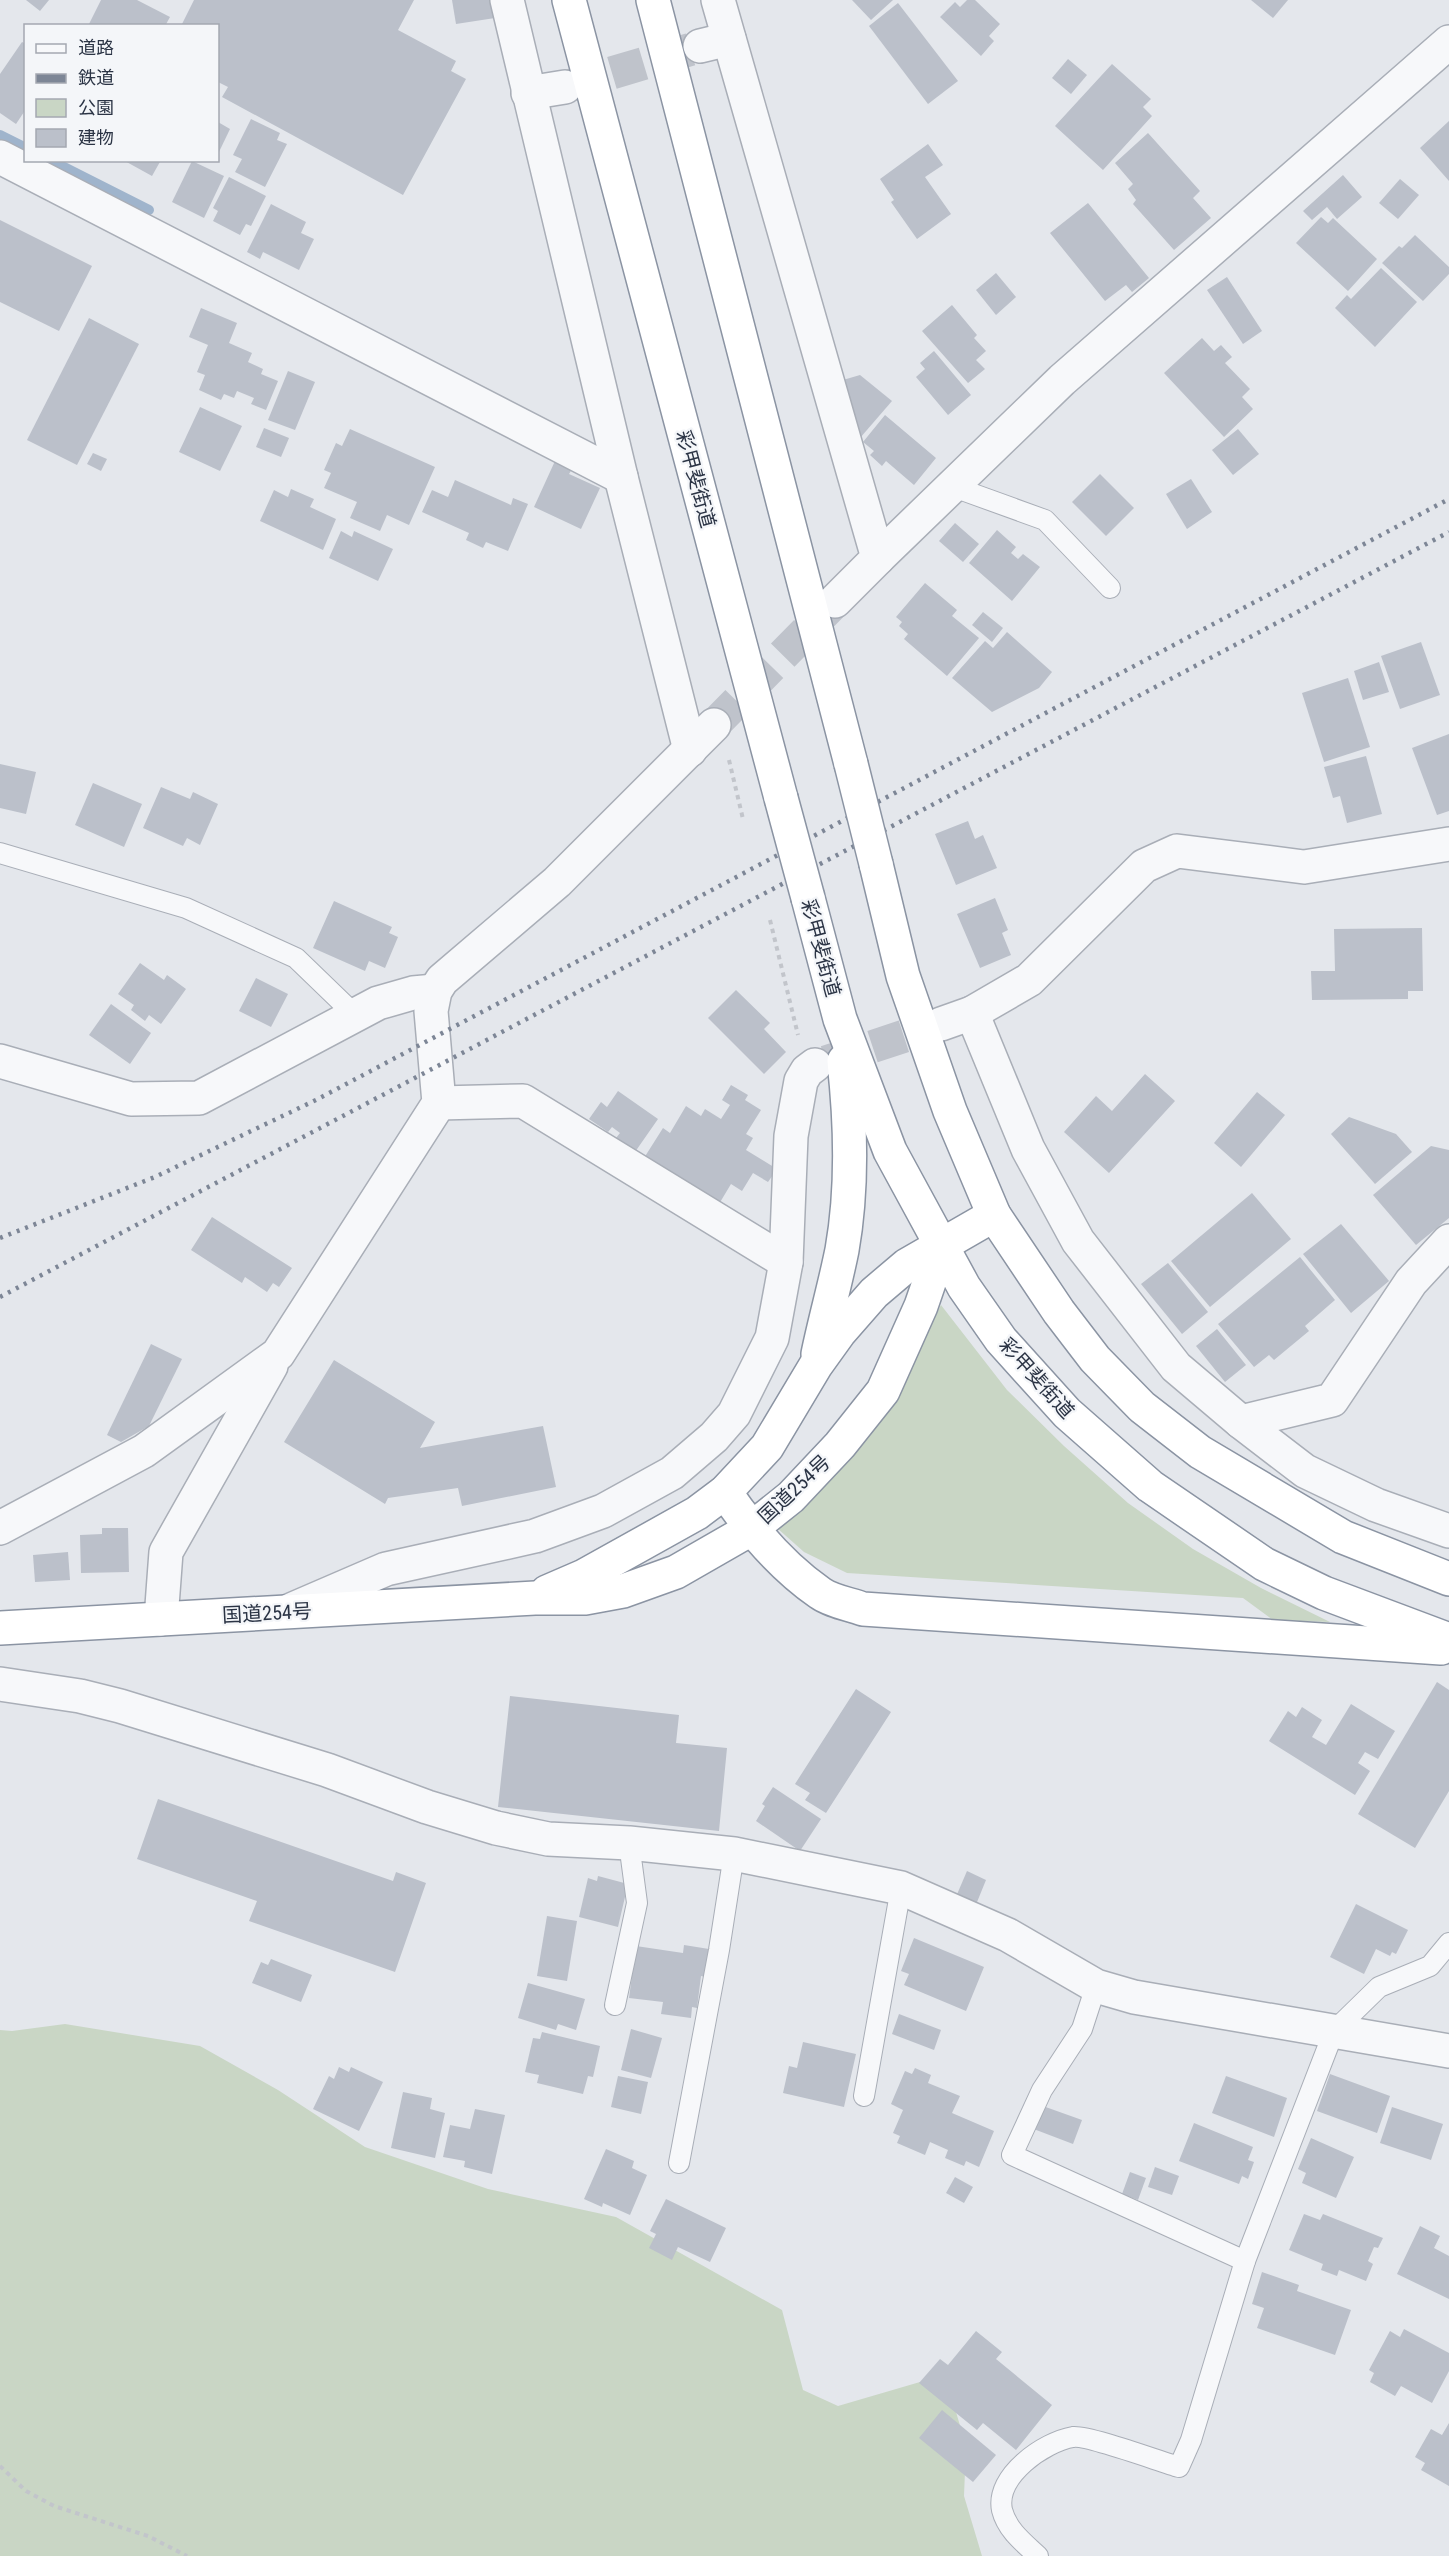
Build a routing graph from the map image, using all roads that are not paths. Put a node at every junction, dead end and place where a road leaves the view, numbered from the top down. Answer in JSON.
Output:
{"nodes":[{"id":1,"x":507,"y":0,"type":"edge"},
{"id":2,"x":569,"y":0,"type":"edge"},
{"id":3,"x":653,"y":0,"type":"edge"},
{"id":4,"x":718,"y":0,"type":"edge"},
{"id":5,"x":1449,"y":42,"type":"edge"},
{"id":6,"x":565,"y":87,"type":"tunnel mouth"},
{"id":7,"x":528,"y":93,"type":"junction"},
{"id":8,"x":0,"y":157,"type":"edge"},
{"id":9,"x":621,"y":477,"type":"junction"},
{"id":10,"x":951,"y":486,"type":"junction"},
{"id":11,"x":878,"y":558,"type":"junction"},
{"id":12,"x":1110,"y":588,"type":"dead end"},
{"id":13,"x":835,"y":601,"type":"tunnel mouth"},
{"id":14,"x":714,"y":725,"type":"tunnel mouth"},
{"id":15,"x":690,"y":750,"type":"junction"},
{"id":16,"x":1449,"y":844,"type":"edge"},
{"id":17,"x":0,"y":852,"type":"edge"},
{"id":18,"x":435,"y":991,"type":"junction"},
{"id":19,"x":972,"y":1013,"type":"junction"},
{"id":20,"x":355,"y":1015,"type":"junction"},
{"id":21,"x":840,"y":1018,"type":"junction"},
{"id":22,"x":941,"y":1024,"type":"tunnel mouth"},
{"id":23,"x":0,"y":1061,"type":"edge"},
{"id":24,"x":811,"y":1068,"type":"road end"},
{"id":25,"x":439,"y":1104,"type":"junction"},
{"id":26,"x":994,"y":1215,"type":"junction"},
{"id":27,"x":1449,"y":1241,"type":"edge"},
{"id":28,"x":942,"y":1245,"type":"junction"},
{"id":29,"x":786,"y":1262,"type":"junction"},
{"id":30,"x":278,"y":1354,"type":"junction"},
{"id":31,"x":816,"y":1365,"type":"junction"},
{"id":32,"x":1241,"y":1422,"type":"junction"},
{"id":33,"x":725,"y":1492,"type":"junction"},
{"id":34,"x":0,"y":1528,"type":"edge"},
{"id":35,"x":751,"y":1529,"type":"junction"},
{"id":36,"x":1447,"y":1530,"type":"edge"},
{"id":37,"x":1440,"y":1576,"type":"edge"},
{"id":38,"x":535,"y":1598,"type":"junction"},
{"id":39,"x":287,"y":1612,"type":"junction"},
{"id":40,"x":161,"y":1619,"type":"junction"},
{"id":41,"x":0,"y":1628,"type":"edge"},
{"id":42,"x":1449,"y":1640,"type":"edge"},
{"id":43,"x":1449,"y":1649,"type":"edge"},
{"id":44,"x":0,"y":1684,"type":"edge"},
{"id":45,"x":629,"y":1844,"type":"junction"},
{"id":46,"x":734,"y":1854,"type":"junction"},
{"id":47,"x":902,"y":1888,"type":"junction"},
{"id":48,"x":1449,"y":1943,"type":"edge"},
{"id":49,"x":1096,"y":1986,"type":"junction"},
{"id":50,"x":615,"y":2005,"type":"dead end"},
{"id":51,"x":1334,"y":2031,"type":"junction"},
{"id":52,"x":1449,"y":2050,"type":"edge"},
{"id":53,"x":864,"y":2096,"type":"dead end"},
{"id":54,"x":679,"y":2163,"type":"dead end"},
{"id":55,"x":1245,"y":2261,"type":"junction"},
{"id":56,"x":1038,"y":2556,"type":"edge"}],
"edges":[{"from":1,"to":7,"type":"street"},
{"from":2,"to":21,"type":"highway","name":"彩甲斐街道","bridge":true},
{"from":3,"to":26,"type":"highway","bridge":true},
{"from":4,"to":11,"type":"street"},
{"from":5,"to":10,"type":"street"},
{"from":6,"to":7,"type":"street"},
{"from":7,"to":9,"type":"street"},
{"from":8,"to":9,"type":"street"},
{"from":9,"to":15,"type":"street"},
{"from":10,"to":11,"type":"street"},
{"from":10,"to":12,"type":"lane"},
{"from":11,"to":13,"type":"street"},
{"from":14,"to":15,"type":"street"},
{"from":15,"to":18,"type":"street"},
{"from":16,"to":19,"type":"street"},
{"from":17,"to":20,"type":"lane"},
{"from":18,"to":20,"type":"street"},
{"from":18,"to":25,"type":"street"},
{"from":19,"to":22,"type":"street"},
{"from":19,"to":32,"type":"street"},
{"from":20,"to":23,"type":"street"},
{"from":21,"to":28,"type":"highway","name":"彩甲斐街道"},
{"from":21,"to":31,"type":"highway"},
{"from":24,"to":29,"type":"street"},
{"from":25,"to":29,"type":"street"},
{"from":25,"to":30,"type":"street"},
{"from":26,"to":28,"type":"highway","name":"国道254号"},
{"from":26,"to":37,"type":"highway"},
{"from":27,"to":32,"type":"street"},
{"from":28,"to":31,"type":"highway","name":"国道254号"},
{"from":28,"to":35,"type":"highway","name":"国道254号"},
{"from":28,"to":42,"type":"highway","name":"彩甲斐街道"},
{"from":29,"to":39,"type":"street"},
{"from":30,"to":34,"type":"street"},
{"from":30,"to":40,"type":"street"},
{"from":31,"to":33,"type":"highway","name":"国道254号"},
{"from":32,"to":36,"type":"street"},
{"from":33,"to":35,"type":"highway"},
{"from":33,"to":38,"type":"highway","name":"国道254号"},
{"from":35,"to":38,"type":"highway","name":"国道254号"},
{"from":35,"to":43,"type":"highway"},
{"from":36,"to":37,"type":"street"},
{"from":38,"to":39,"type":"highway","name":"国道254号"},
{"from":39,"to":40,"type":"highway","name":"国道254号"},
{"from":40,"to":41,"type":"highway","name":"国道254号"},
{"from":44,"to":45,"type":"street"},
{"from":45,"to":46,"type":"street"},
{"from":45,"to":50,"type":"lane"},
{"from":46,"to":47,"type":"street"},
{"from":46,"to":54,"type":"lane"},
{"from":47,"to":49,"type":"street"},
{"from":47,"to":53,"type":"lane"},
{"from":48,"to":51,"type":"lane"},
{"from":49,"to":51,"type":"street"},
{"from":49,"to":55,"type":"lane"},
{"from":51,"to":52,"type":"street"},
{"from":51,"to":55,"type":"lane"},
{"from":55,"to":56,"type":"lane"}]}
